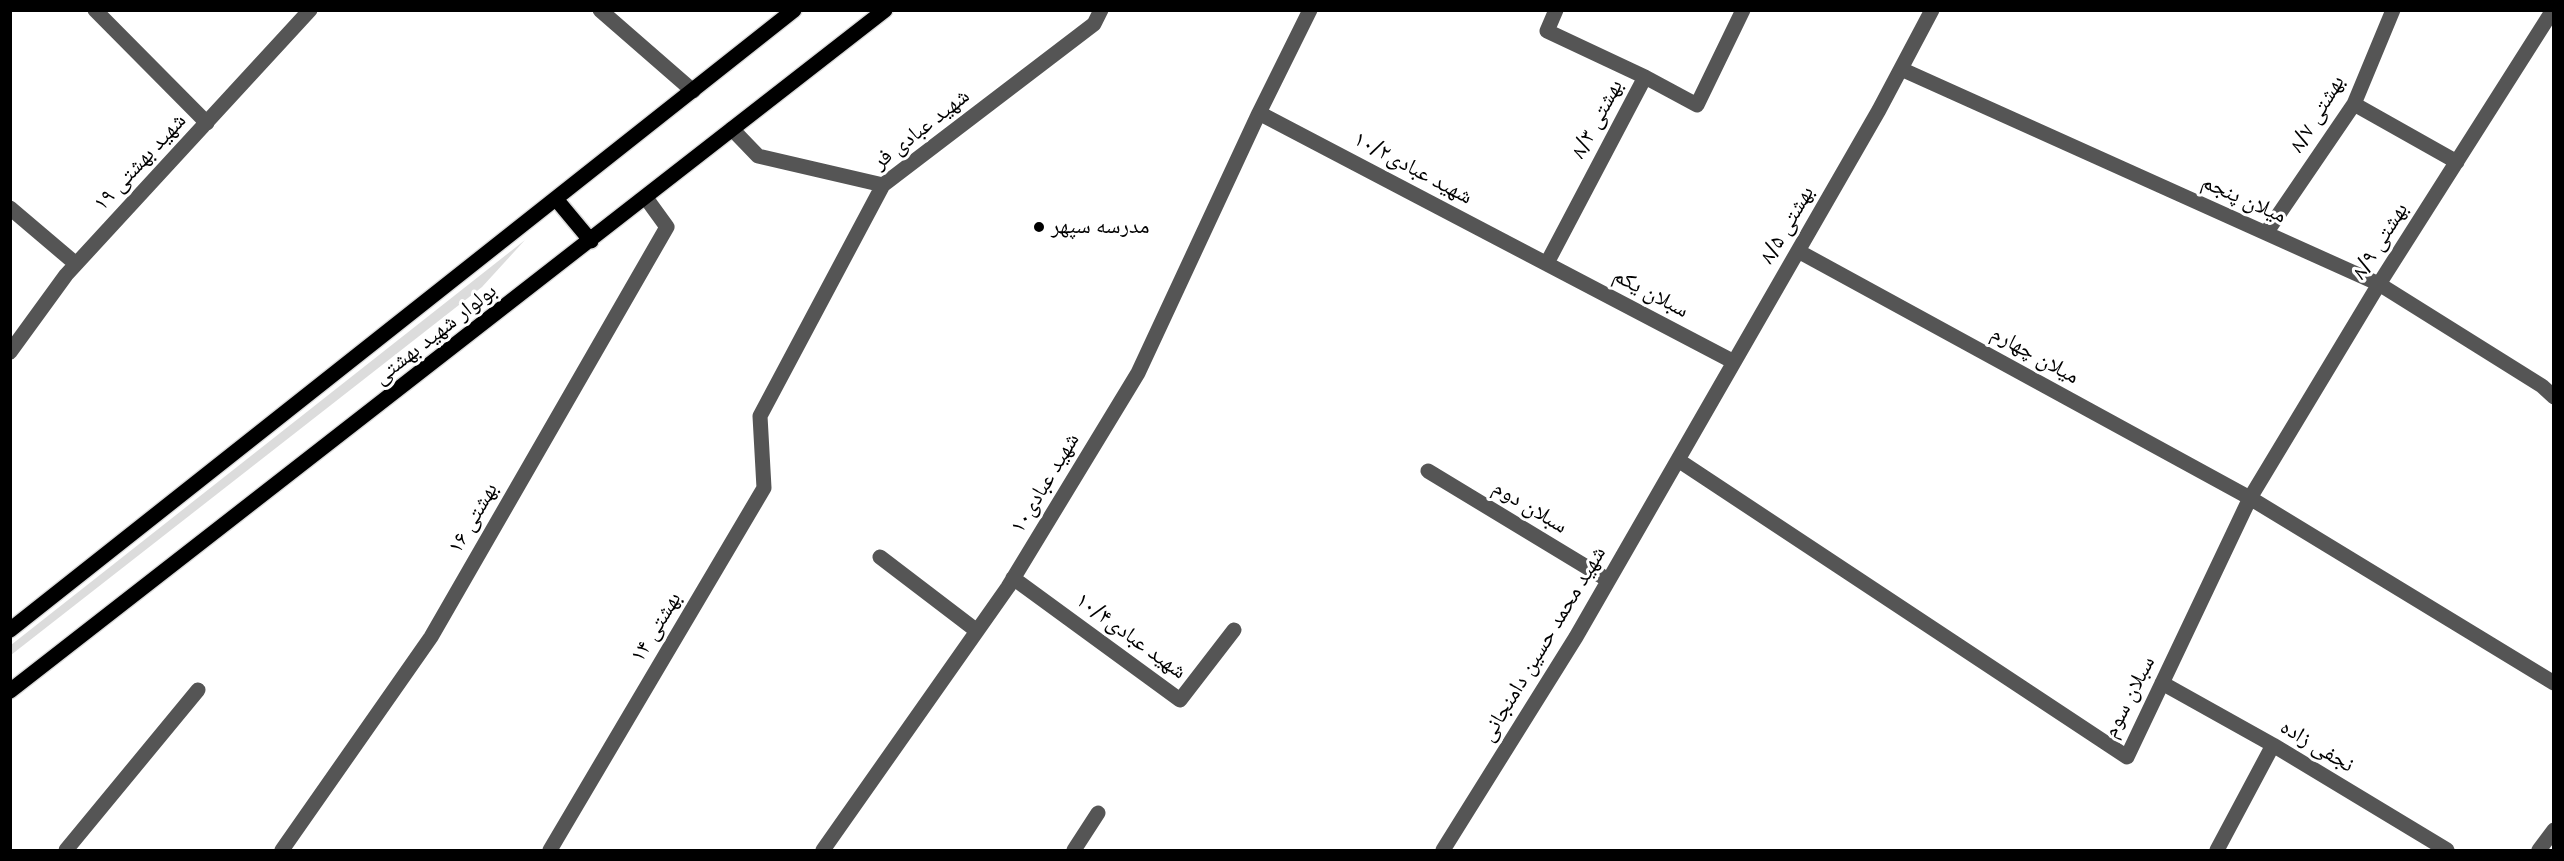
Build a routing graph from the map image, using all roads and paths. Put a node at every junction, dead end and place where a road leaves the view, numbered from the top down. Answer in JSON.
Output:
{"nodes":[{"id":1,"x":95,"y":10,"type":"edge"},
{"id":2,"x":310,"y":10,"type":"edge"},
{"id":3,"x":600,"y":10,"type":"edge"},
{"id":4,"x":795,"y":10,"type":"edge"},
{"id":5,"x":885,"y":10,"type":"edge"},
{"id":6,"x":1101,"y":10,"type":"edge"},
{"id":7,"x":1310,"y":10,"type":"edge"},
{"id":8,"x":1556,"y":10,"type":"edge"},
{"id":9,"x":1743,"y":10,"type":"edge"},
{"id":10,"x":1932,"y":10,"type":"edge"},
{"id":11,"x":2393,"y":10,"type":"edge"},
{"id":12,"x":2553,"y":10,"type":"edge"},
{"id":13,"x":1901,"y":69,"type":"junction"},
{"id":14,"x":1645,"y":77,"type":"junction"},
{"id":15,"x":693,"y":91,"type":"junction"},
{"id":16,"x":2354,"y":104,"type":"junction"},
{"id":17,"x":1259,"y":113,"type":"junction"},
{"id":18,"x":207,"y":123,"type":"junction"},
{"id":19,"x":732,"y":129,"type":"junction"},
{"id":20,"x":2457,"y":162,"type":"junction"},
{"id":21,"x":883,"y":185,"type":"junction"},
{"id":22,"x":646,"y":198,"type":"junction"},
{"id":23,"x":556,"y":199,"type":"junction"},
{"id":24,"x":10,"y":208,"type":"edge"},
{"id":25,"x":2266,"y":233,"type":"junction"},
{"id":26,"x":591,"y":240,"type":"junction"},
{"id":27,"x":1798,"y":251,"type":"junction"},
{"id":28,"x":1547,"y":263,"type":"junction"},
{"id":29,"x":76,"y":264,"type":"junction"},
{"id":30,"x":2379,"y":284,"type":"junction"},
{"id":31,"x":10,"y":352,"type":"edge"},
{"id":32,"x":1734,"y":362,"type":"junction"},
{"id":33,"x":2553,"y":397,"type":"edge"},
{"id":34,"x":760,"y":416,"type":"joint"},
{"id":35,"x":1678,"y":460,"type":"junction"},
{"id":36,"x":1428,"y":471,"type":"dead end"},
{"id":37,"x":2250,"y":498,"type":"junction"},
{"id":38,"x":880,"y":557,"type":"dead end"},
{"id":39,"x":1013,"y":578,"type":"junction"},
{"id":40,"x":1608,"y":580,"type":"junction"},
{"id":41,"x":10,"y":630,"type":"edge"},
{"id":42,"x":1234,"y":630,"type":"dead end"},
{"id":43,"x":977,"y":631,"type":"junction"},
{"id":44,"x":2162,"y":683,"type":"junction"},
{"id":45,"x":2553,"y":683,"type":"edge"},
{"id":46,"x":198,"y":690,"type":"dead end"},
{"id":47,"x":10,"y":691,"type":"edge"},
{"id":48,"x":2273,"y":745,"type":"junction"},
{"id":49,"x":1098,"y":813,"type":"dead end"},
{"id":50,"x":2553,"y":830,"type":"edge"},
{"id":51,"x":66,"y":850,"type":"edge"},
{"id":52,"x":282,"y":850,"type":"edge"},
{"id":53,"x":550,"y":850,"type":"edge"},
{"id":54,"x":823,"y":850,"type":"edge"},
{"id":55,"x":1074,"y":850,"type":"edge"},
{"id":56,"x":1443,"y":850,"type":"edge"},
{"id":57,"x":2217,"y":850,"type":"edge"},
{"id":58,"x":2447,"y":850,"type":"edge"},
{"id":59,"x":2539,"y":850,"type":"edge"}],
"edges":[{"from":1,"to":18,"type":"street"},
{"from":2,"to":18,"type":"street","name":"شهید بهشتی ۱۹"},
{"from":3,"to":15,"type":"street"},
{"from":4,"to":15,"type":"main road","name":"بولوار شهید بهشتی"},
{"from":5,"to":19,"type":"main road","name":"بولوار شهید بهشتی"},
{"from":6,"to":21,"type":"street","name":"شهید عبادی فر"},
{"from":7,"to":17,"type":"street","name":"شهید عبادی۱۰"},
{"from":8,"to":14,"type":"street"},
{"from":9,"to":14,"type":"street","name":"بهشتی ۸/۳"},
{"from":10,"to":13,"type":"street","name":"بهشتی ۸/۵"},
{"from":11,"to":16,"type":"street","name":"بهشتی ۸/۷"},
{"from":12,"to":20,"type":"street","name":"بهشتی ۸/۹"},
{"from":13,"to":25,"type":"street","name":"میلان پنجم"},
{"from":13,"to":27,"type":"street","name":"بهشتی ۸/۵"},
{"from":14,"to":28,"type":"street","name":"بهشتی ۸/۳"},
{"from":15,"to":23,"type":"main road","name":"بولوار شهید بهشتی"},
{"from":16,"to":20,"type":"street"},
{"from":16,"to":25,"type":"street","name":"بهشتی ۸/۷"},
{"from":17,"to":28,"type":"street","name":"شهید عبادی۱۰/۲"},
{"from":17,"to":39,"type":"street","name":"شهید عبادی۱۰"},
{"from":18,"to":29,"type":"street","name":"شهید بهشتی ۱۹"},
{"from":19,"to":21,"type":"street"},
{"from":19,"to":22,"type":"main road","name":"بولوار شهید بهشتی"},
{"from":20,"to":30,"type":"street","name":"بهشتی ۸/۹"},
{"from":21,"to":34,"type":"street","name":"شهید عبادی فر"},
{"from":22,"to":26,"type":"main road","name":"بولوار شهید بهشتی"},
{"from":22,"to":52,"type":"street","name":"بهشتی ۱۶"},
{"from":23,"to":26,"type":"main road"},
{"from":23,"to":41,"type":"main road","name":"بولوار شهید بهشتی"},
{"from":24,"to":29,"type":"street"},
{"from":25,"to":30,"type":"street","name":"میلان پنجم"},
{"from":26,"to":47,"type":"main road","name":"بولوار شهید بهشتی"},
{"from":27,"to":32,"type":"street","name":"بهشتی ۸/۵"},
{"from":27,"to":37,"type":"street","name":"میلان چهارم"},
{"from":28,"to":32,"type":"street","name":"سبلان یکم"},
{"from":29,"to":31,"type":"street","name":"شهید بهشتی ۱۹"},
{"from":30,"to":33,"type":"street","name":"میلان پنجم"},
{"from":30,"to":37,"type":"street","name":"بهشتی ۸/۹"},
{"from":32,"to":35,"type":"street","name":"بهشتی ۸/۵"},
{"from":34,"to":53,"type":"street","name":"بهشتی ۱۴"},
{"from":35,"to":40,"type":"street","name":"شهید محمد حسین دامنجانی"},
{"from":35,"to":44,"type":"street","name":"سبلان سوم"},
{"from":36,"to":40,"type":"street","name":"سبلان دوم"},
{"from":37,"to":44,"type":"street","name":"سبلان سوم"},
{"from":37,"to":45,"type":"street"},
{"from":38,"to":43,"type":"street"},
{"from":39,"to":42,"type":"street","name":"شهید عبادی۱۰/۴"},
{"from":39,"to":43,"type":"street","name":"شهید عبادی۱۰"},
{"from":40,"to":56,"type":"street","name":"شهید محمد حسین دامنجانی"},
{"from":43,"to":54,"type":"street","name":"شهید عبادی۱۰"},
{"from":44,"to":48,"type":"street","name":"نجفی زاده"},
{"from":46,"to":51,"type":"street"},
{"from":48,"to":57,"type":"street"},
{"from":48,"to":58,"type":"street","name":"نجفی زاده"},
{"from":49,"to":55,"type":"street"},
{"from":50,"to":59,"type":"street"}]}
